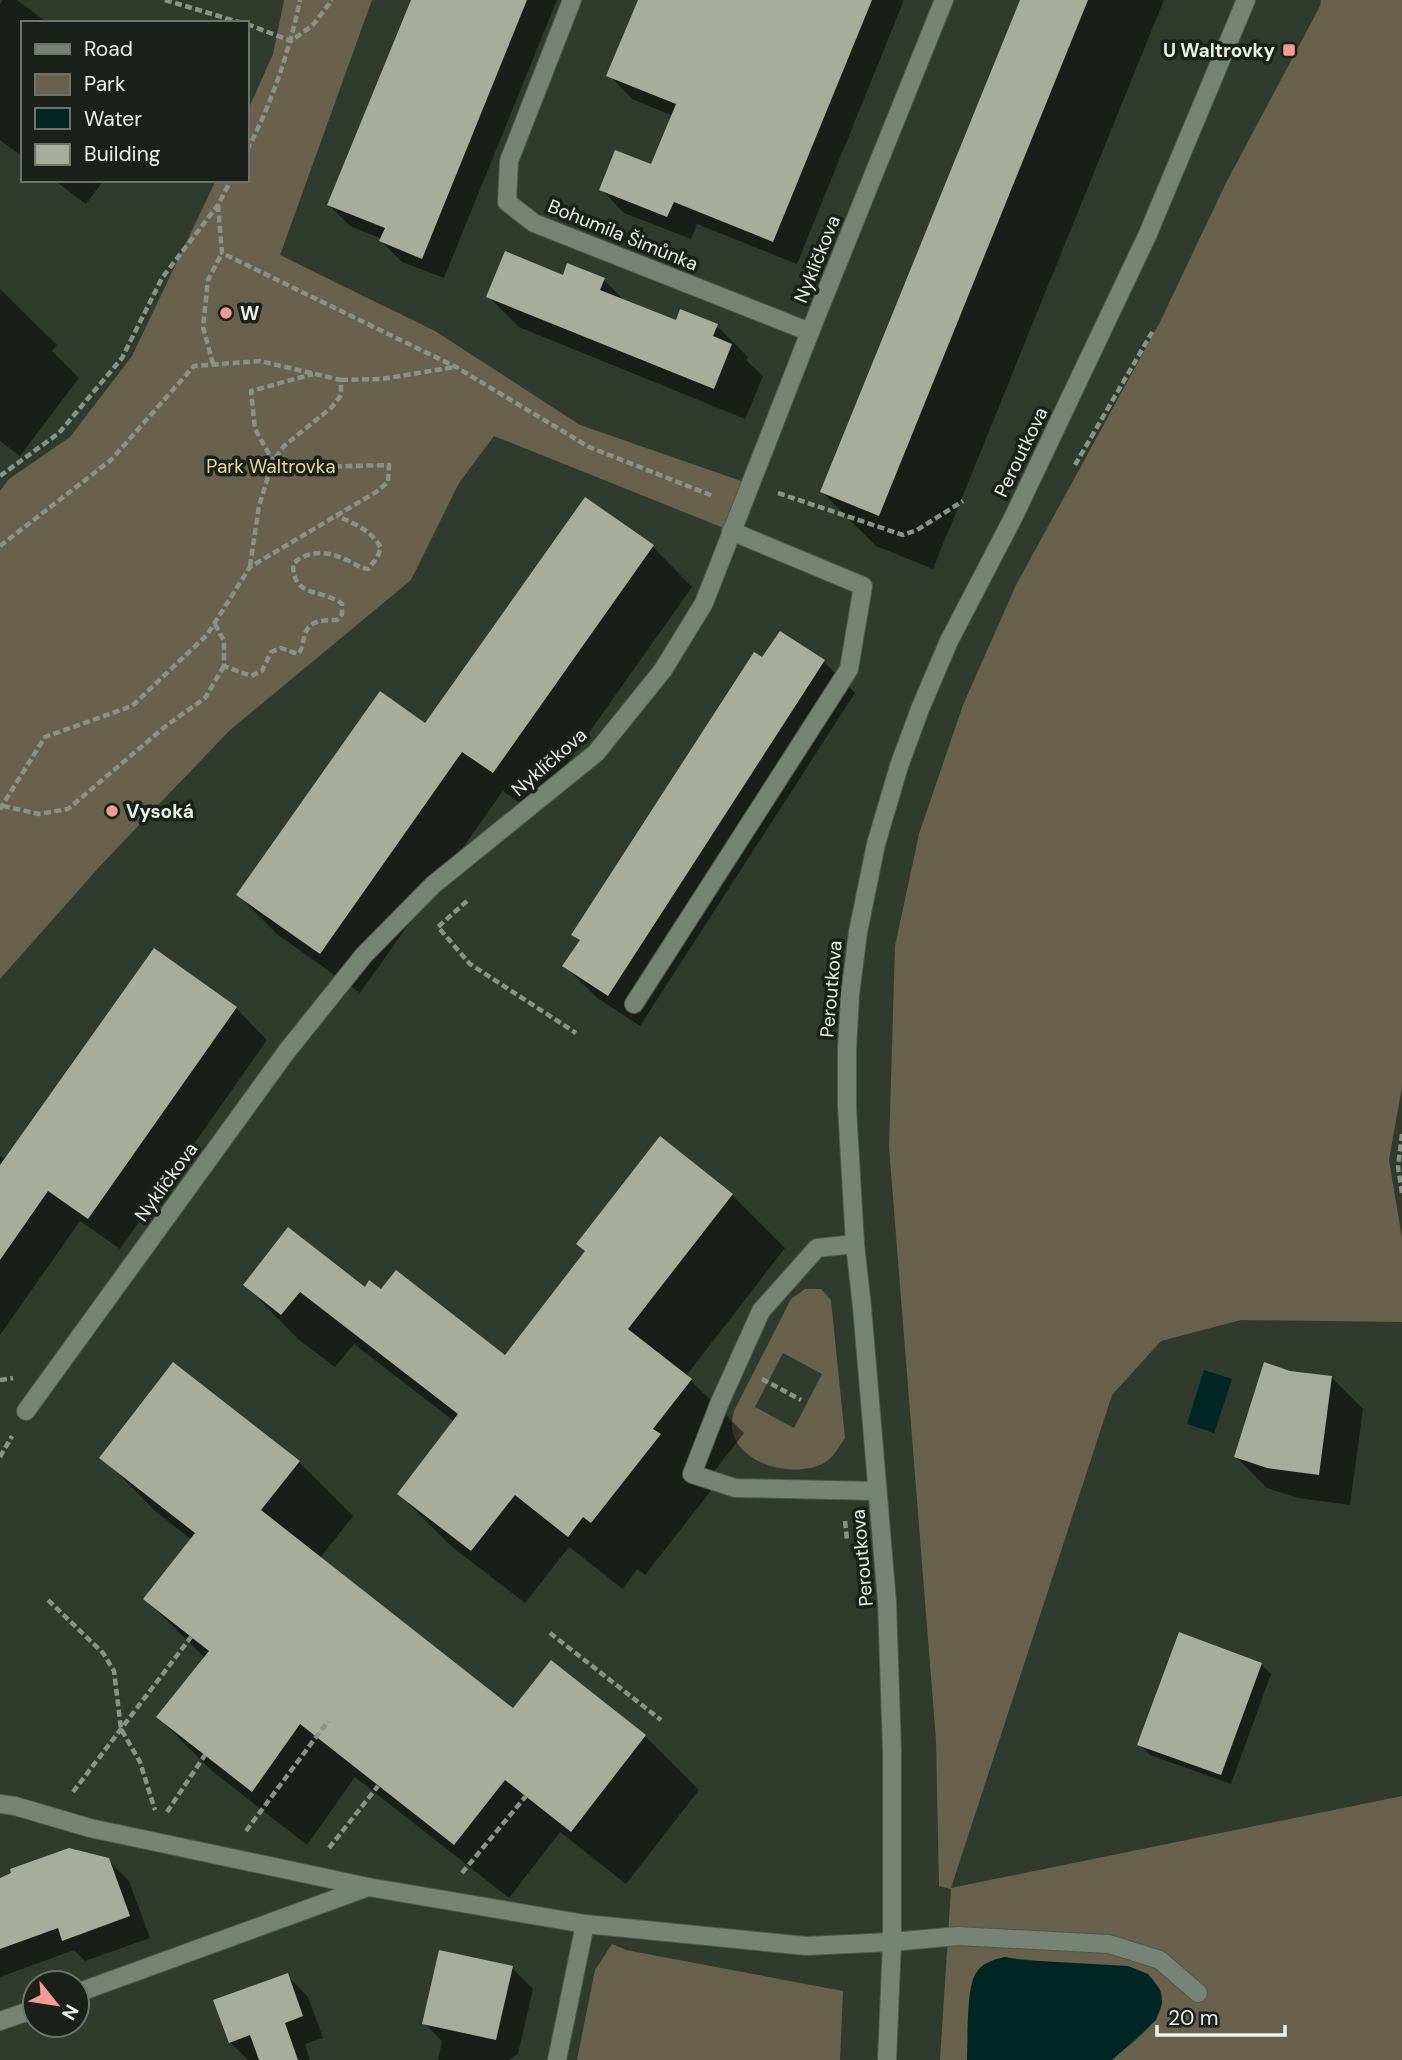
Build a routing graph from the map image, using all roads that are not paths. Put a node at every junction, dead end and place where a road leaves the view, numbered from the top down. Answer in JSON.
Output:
{"nodes":[{"id":1,"x":572,"y":0,"type":"edge"},
{"id":2,"x":944,"y":0,"type":"edge"},
{"id":3,"x":1246,"y":0,"type":"edge"},
{"id":4,"x":810,"y":332,"type":"junction"},
{"id":5,"x":731,"y":531,"type":"junction"},
{"id":6,"x":634,"y":1004,"type":"dead end"},
{"id":7,"x":855,"y":1244,"type":"junction"},
{"id":8,"x":26,"y":1411,"type":"dead end"},
{"id":9,"x":877,"y":1491,"type":"junction"},
{"id":10,"x":0,"y":1804,"type":"edge"},
{"id":11,"x":368,"y":1887,"type":"junction"},
{"id":12,"x":585,"y":1924,"type":"junction"},
{"id":13,"x":892,"y":1942,"type":"junction"},
{"id":14,"x":91,"y":1988,"type":"edge"},
{"id":15,"x":1198,"y":1993,"type":"dead end"},
{"id":16,"x":21,"y":2013,"type":"edge"},
{"id":17,"x":0,"y":2021,"type":"edge"},
{"id":18,"x":557,"y":2060,"type":"edge"},
{"id":19,"x":887,"y":2060,"type":"edge"}],
"edges":[{"from":1,"to":4,"type":"street","name":"Bohumila Šimůnka"},
{"from":2,"to":4,"type":"street","name":"Nyklíčkova"},
{"from":3,"to":7,"type":"street","name":"Peroutkova"},
{"from":4,"to":5,"type":"street","name":"Nyklíčkova"},
{"from":5,"to":6,"type":"street"},
{"from":5,"to":8,"type":"street","name":"Nyklíčkova"},
{"from":7,"to":9,"type":"street","name":"Peroutkova"},
{"from":7,"to":9,"type":"street"},
{"from":9,"to":13,"type":"street","name":"Peroutkova"},
{"from":10,"to":11,"type":"street"},
{"from":11,"to":12,"type":"street"},
{"from":11,"to":14,"type":"street"},
{"from":12,"to":13,"type":"street"},
{"from":12,"to":18,"type":"street"},
{"from":13,"to":15,"type":"street"},
{"from":13,"to":19,"type":"street","name":"Peroutkova"},
{"from":16,"to":17,"type":"street"}]}
